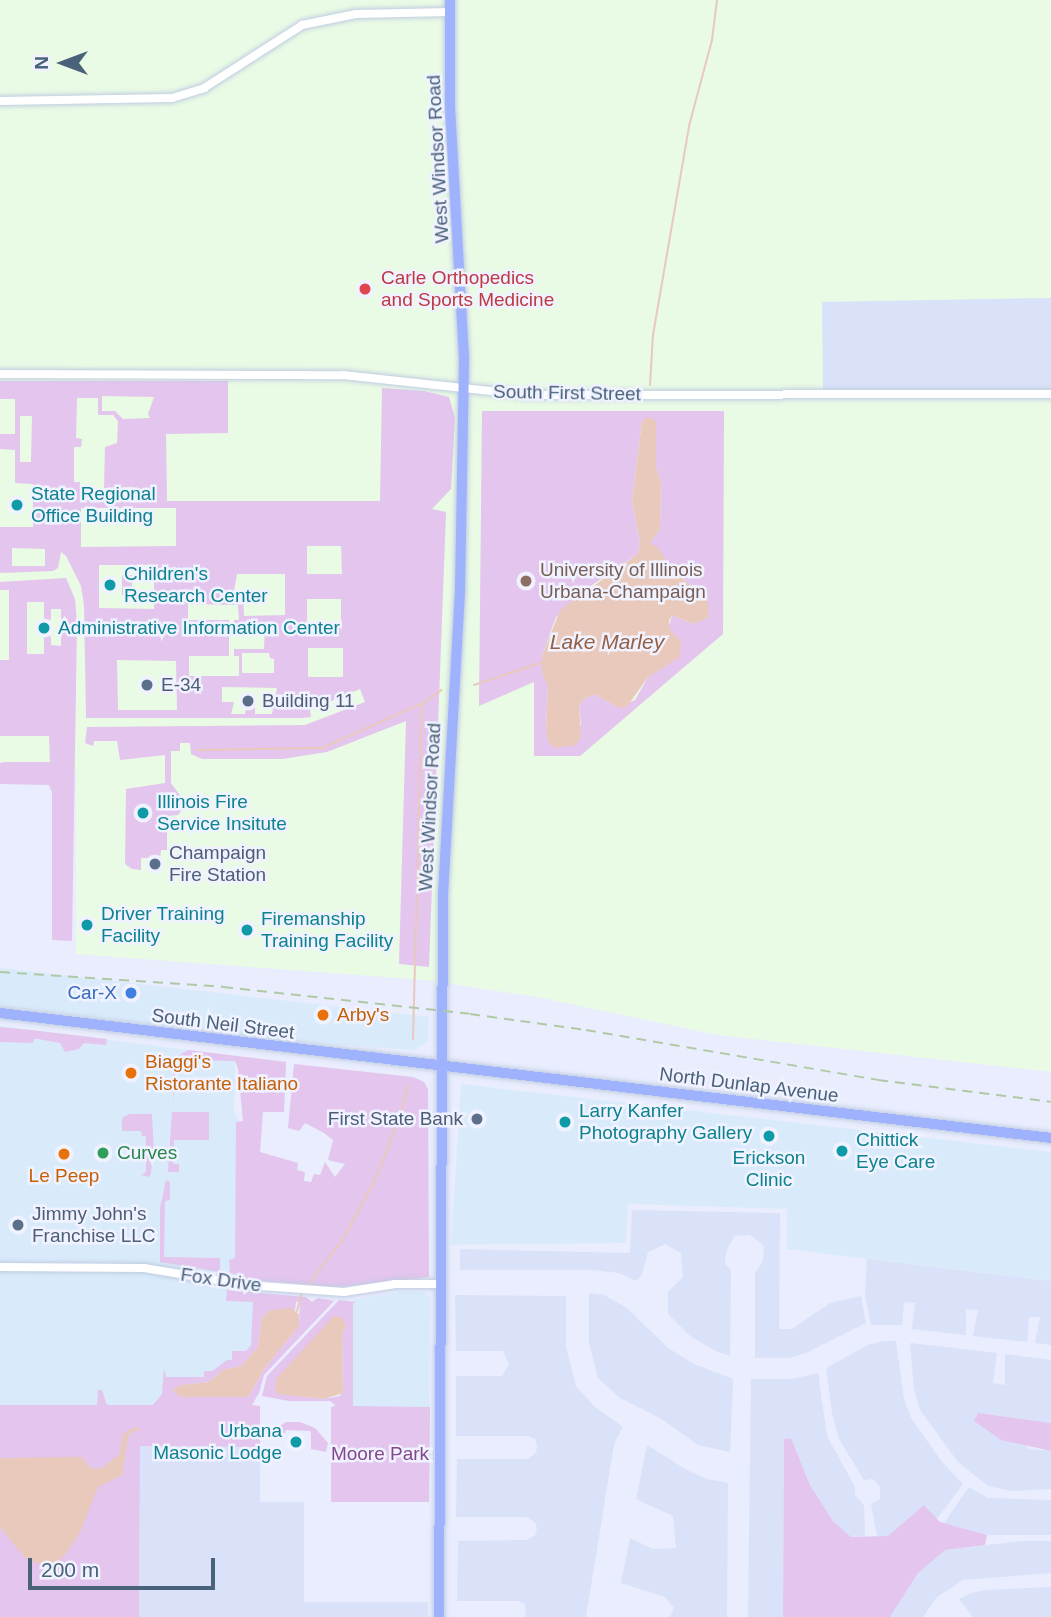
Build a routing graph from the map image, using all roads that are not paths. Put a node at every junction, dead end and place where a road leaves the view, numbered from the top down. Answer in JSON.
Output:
{"nodes":[{"id":1,"x":450,"y":6,"type":"edge"},
{"id":2,"x":0,"y":101,"type":"edge"},
{"id":3,"x":0,"y":374,"type":"edge"},
{"id":4,"x":464,"y":388,"type":"junction"},
{"id":5,"x":1051,"y":394,"type":"edge"},
{"id":6,"x":0,"y":1013,"type":"edge"},
{"id":7,"x":443,"y":1065,"type":"junction"},
{"id":8,"x":1051,"y":1138,"type":"edge"},
{"id":9,"x":0,"y":1267,"type":"edge"},
{"id":10,"x":442,"y":1284,"type":"junction"},
{"id":11,"x":439,"y":1617,"type":"edge"}],
"edges":[{"from":1,"to":2,"type":"street"},
{"from":1,"to":4,"type":"main road","name":"West Windsor Road"},
{"from":3,"to":4,"type":"street","name":"South First Street"},
{"from":4,"to":5,"type":"street","name":"South First Street"},
{"from":4,"to":7,"type":"main road","name":"West Windsor Road"},
{"from":6,"to":7,"type":"main road","name":"South Neil Street"},
{"from":7,"to":8,"type":"main road","name":"North Dunlap Avenue"},
{"from":7,"to":10,"type":"main road","name":"West Windsor Road"},
{"from":9,"to":10,"type":"street","name":"Fox Drive"},
{"from":10,"to":11,"type":"main road","name":"West Windsor Road"}]}
